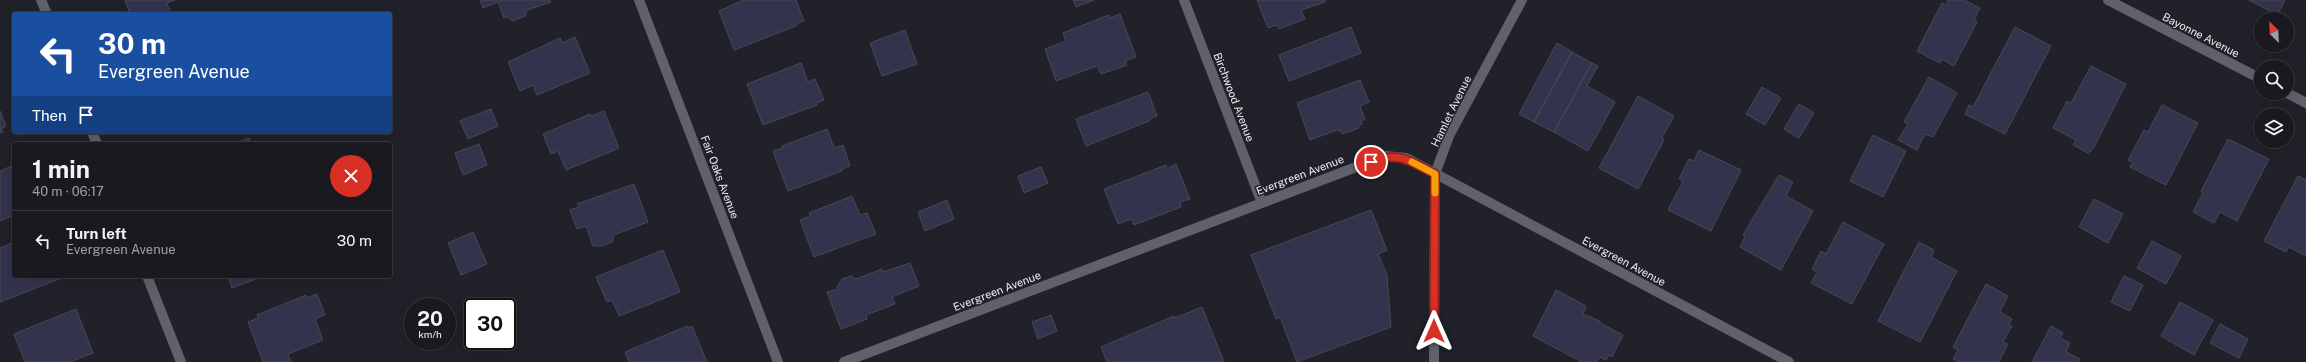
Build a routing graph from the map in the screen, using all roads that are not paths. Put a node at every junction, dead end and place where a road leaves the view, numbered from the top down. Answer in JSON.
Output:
{"nodes":[{"id":1,"x":41,"y":0,"type":"edge"},
{"id":2,"x":639,"y":0,"type":"edge"},
{"id":3,"x":1184,"y":0,"type":"edge"},
{"id":4,"x":1522,"y":0,"type":"edge"},
{"id":5,"x":2108,"y":0,"type":"edge"},
{"id":6,"x":45,"y":12,"type":"edge"},
{"id":7,"x":2254,"y":75,"type":"edge"},
{"id":8,"x":2294,"y":97,"type":"edge"},
{"id":9,"x":2306,"y":103,"type":"edge"},
{"id":10,"x":1435,"y":174,"type":"junction"},
{"id":11,"x":1262,"y":203,"type":"junction"},
{"id":12,"x":149,"y":278,"type":"edge"},
{"id":13,"x":181,"y":362,"type":"edge"},
{"id":14,"x":778,"y":362,"type":"edge"},
{"id":15,"x":844,"y":362,"type":"edge"},
{"id":16,"x":1434,"y":362,"type":"edge"},
{"id":17,"x":1789,"y":362,"type":"edge"}],
"edges":[{"from":1,"to":6,"type":"street"},
{"from":2,"to":14,"type":"street","name":"Fair Oaks Avenue"},
{"from":3,"to":11,"type":"street","name":"Birchwood Avenue"},
{"from":4,"to":10,"type":"street","name":"Hamlet Avenue"},
{"from":5,"to":7,"type":"street","name":"Bayonne Avenue"},
{"from":8,"to":9,"type":"street"},
{"from":10,"to":11,"type":"street","name":"Evergreen Avenue"},
{"from":10,"to":16,"type":"street","name":"Hamlet Avenue"},
{"from":10,"to":17,"type":"street","name":"Evergreen Avenue"},
{"from":11,"to":15,"type":"street","name":"Evergreen Avenue"},
{"from":12,"to":13,"type":"street"}]}
